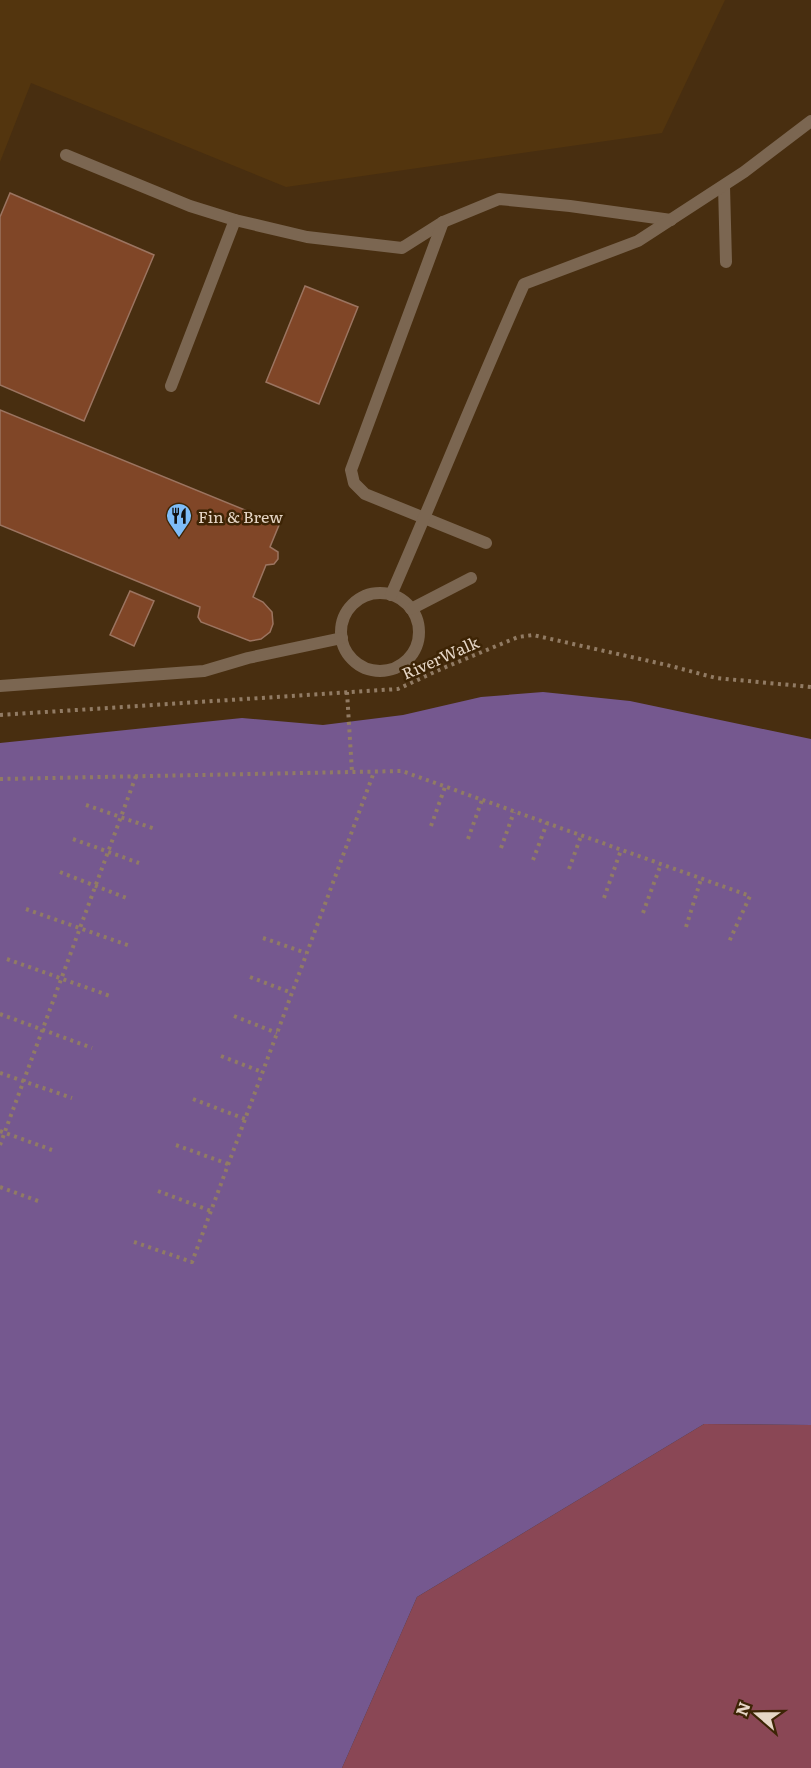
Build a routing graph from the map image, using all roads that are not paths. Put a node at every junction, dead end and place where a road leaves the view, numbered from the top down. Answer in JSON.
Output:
{"nodes":[{"id":1,"x":811,"y":121,"type":"edge"},
{"id":2,"x":66,"y":155,"type":"dead end"},
{"id":3,"x":724,"y":186,"type":"junction"},
{"id":4,"x":235,"y":220,"type":"junction"},
{"id":5,"x":671,"y":220,"type":"junction"},
{"id":6,"x":443,"y":222,"type":"junction"},
{"id":7,"x":726,"y":262,"type":"dead end"},
{"id":8,"x":171,"y":386,"type":"dead end"},
{"id":9,"x":425,"y":517,"type":"junction"},
{"id":10,"x":486,"y":543,"type":"dead end"},
{"id":11,"x":471,"y":578,"type":"dead end"},
{"id":12,"x":391,"y":595,"type":"junction"},
{"id":13,"x":411,"y":609,"type":"junction"},
{"id":14,"x":342,"y":638,"type":"junction"},
{"id":15,"x":0,"y":686,"type":"edge"}],
"edges":[{"from":1,"to":3,"type":"lane"},
{"from":2,"to":4,"type":"lane"},
{"from":3,"to":5,"type":"lane"},
{"from":3,"to":7,"type":"lane"},
{"from":4,"to":6,"type":"lane"},
{"from":4,"to":8,"type":"lane"},
{"from":5,"to":6,"type":"lane"},
{"from":5,"to":9,"type":"lane"},
{"from":6,"to":9,"type":"lane"},
{"from":9,"to":10,"type":"lane"},
{"from":9,"to":12,"type":"lane"},
{"from":11,"to":13,"type":"lane"},
{"from":12,"to":13,"type":"lane"},
{"from":12,"to":14,"type":"lane"},
{"from":13,"to":14,"type":"lane"},
{"from":14,"to":15,"type":"lane"}]}
